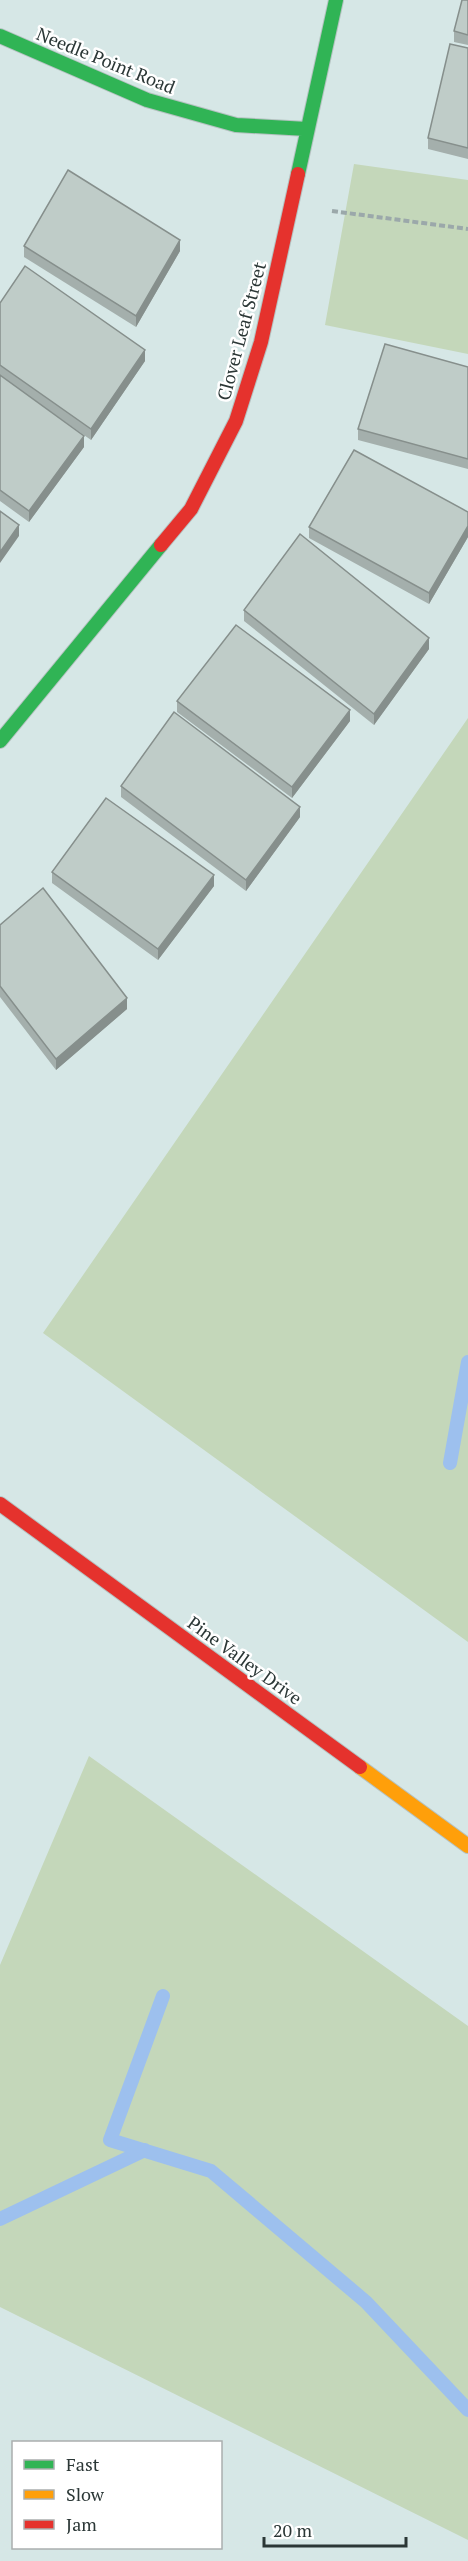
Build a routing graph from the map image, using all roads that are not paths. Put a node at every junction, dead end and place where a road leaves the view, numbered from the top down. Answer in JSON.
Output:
{"nodes":[{"id":1,"x":336,"y":0,"type":"edge"},
{"id":2,"x":0,"y":36,"type":"edge"},
{"id":3,"x":307,"y":129,"type":"junction"},
{"id":4,"x":0,"y":741,"type":"edge"},
{"id":5,"x":0,"y":1504,"type":"edge"},
{"id":6,"x":468,"y":1846,"type":"edge"}],
"edges":[{"from":1,"to":3,"type":"street","name":"Clover Leaf Street"},
{"from":2,"to":3,"type":"street","name":"Needle Point Road"},
{"from":3,"to":4,"type":"street","name":"Clover Leaf Street"},
{"from":5,"to":6,"type":"street","name":"Pine Valley Drive"}]}
